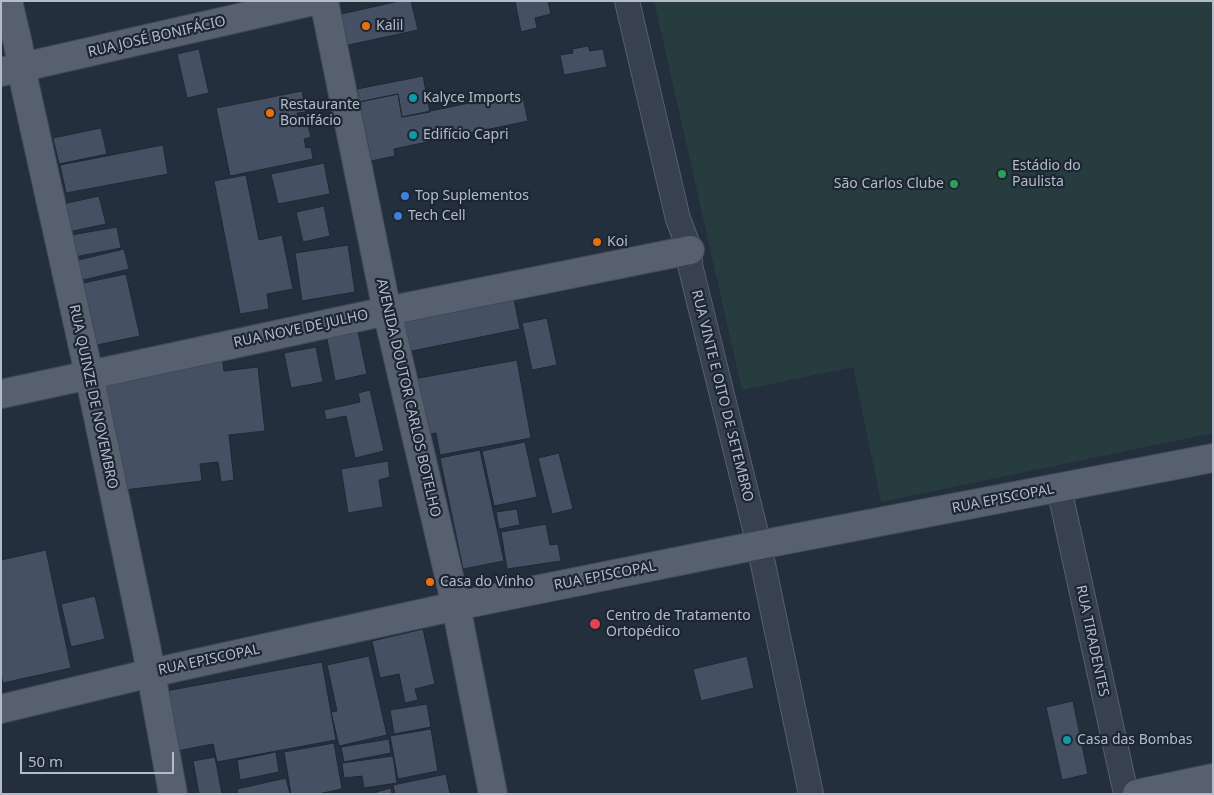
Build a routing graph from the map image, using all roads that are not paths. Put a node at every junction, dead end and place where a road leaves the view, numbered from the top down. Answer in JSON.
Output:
{"nodes":[{"id":1,"x":8,"y":1,"type":"edge"},
{"id":2,"x":313,"y":1,"type":"edge"},
{"id":3,"x":324,"y":1,"type":"edge"},
{"id":4,"x":627,"y":1,"type":"edge"},
{"id":5,"x":11,"y":70,"type":"edge"},
{"id":6,"x":690,"y":250,"type":"junction"},
{"id":7,"x":387,"y":311,"type":"junction"},
{"id":8,"x":88,"y":374,"type":"junction"},
{"id":9,"x":1,"y":394,"type":"edge"},
{"id":10,"x":1213,"y":458,"type":"edge"},
{"id":11,"x":1059,"y":488,"type":"junction"},
{"id":12,"x":759,"y":546,"type":"junction"},
{"id":13,"x":456,"y":606,"type":"junction"},
{"id":14,"x":152,"y":673,"type":"junction"},
{"id":15,"x":1,"y":709,"type":"edge"},
{"id":16,"x":1213,"y":778,"type":"edge"},
{"id":17,"x":173,"y":794,"type":"edge"},
{"id":18,"x":493,"y":794,"type":"edge"},
{"id":19,"x":811,"y":794,"type":"edge"},
{"id":20,"x":1126,"y":794,"type":"edge"},
{"id":21,"x":1136,"y":794,"type":"edge"}],
"edges":[{"from":1,"to":5,"type":"main road","name":"RUA QUINZE DE NOVEMBRO"},
{"from":2,"to":5,"type":"main road","name":"RUA JOSÉ BONIFÁCIO"},
{"from":3,"to":7,"type":"main road","name":"AVENIDA DOUTOR CARLOS BOTELHO"},
{"from":4,"to":6,"type":"street","name":"RUA VINTE E OITO DE SETEMBRO"},
{"from":5,"to":8,"type":"main road","name":"RUA QUINZE DE NOVEMBRO"},
{"from":6,"to":7,"type":"main road","name":"RUA NOVE DE JULHO"},
{"from":6,"to":12,"type":"street","name":"RUA VINTE E OITO DE SETEMBRO"},
{"from":7,"to":8,"type":"main road","name":"RUA NOVE DE JULHO"},
{"from":7,"to":13,"type":"main road","name":"AVENIDA DOUTOR CARLOS BOTELHO"},
{"from":8,"to":9,"type":"main road","name":"RUA NOVE DE JULHO"},
{"from":8,"to":14,"type":"main road","name":"RUA QUINZE DE NOVEMBRO"},
{"from":10,"to":11,"type":"main road","name":"RUA EPISCOPAL"},
{"from":11,"to":12,"type":"main road","name":"RUA EPISCOPAL"},
{"from":11,"to":20,"type":"street","name":"RUA TIRADENTES"},
{"from":12,"to":13,"type":"main road","name":"RUA EPISCOPAL"},
{"from":12,"to":19,"type":"street","name":"RUA VINTE E OITO DE SETEMBRO"},
{"from":13,"to":14,"type":"main road","name":"RUA EPISCOPAL"},
{"from":13,"to":18,"type":"main road","name":"AVENIDA DOUTOR CARLOS BOTELHO"},
{"from":14,"to":15,"type":"main road","name":"RUA EPISCOPAL"},
{"from":14,"to":17,"type":"main road","name":"RUA QUINZE DE NOVEMBRO"},
{"from":16,"to":21,"type":"main road"}]}
